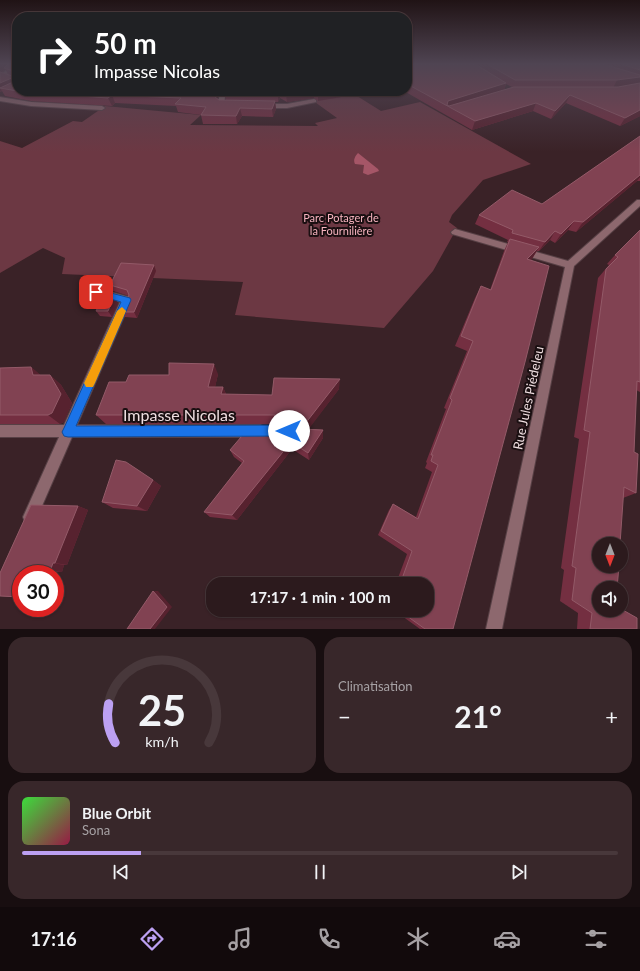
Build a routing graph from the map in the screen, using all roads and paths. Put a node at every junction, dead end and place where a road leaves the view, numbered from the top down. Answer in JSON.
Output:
{"nodes":[{"id":1,"x":6,"y":93,"type":"edge"},
{"id":2,"x":222,"y":96,"type":"edge"},
{"id":3,"x":0,"y":97,"type":"edge"},
{"id":4,"x":314,"y":101,"type":"dead end"},
{"id":5,"x":235,"y":105,"type":"edge"},
{"id":6,"x":257,"y":106,"type":"edge"},
{"id":7,"x":102,"y":108,"type":"edge"},
{"id":8,"x":640,"y":202,"type":"edge"},
{"id":9,"x":455,"y":232,"type":"dead end"},
{"id":10,"x":570,"y":265,"type":"junction"},
{"id":11,"x":96,"y":292,"type":"dead end"},
{"id":12,"x":0,"y":431,"type":"edge"},
{"id":13,"x":274,"y":431,"type":"edge"},
{"id":14,"x":68,"y":432,"type":"junction"},
{"id":15,"x":26,"y":526,"type":"edge"},
{"id":16,"x":494,"y":629,"type":"edge"}],
"edges":[{"from":1,"to":3,"type":"street"},
{"from":2,"to":5,"type":"street"},
{"from":3,"to":7,"type":"street"},
{"from":4,"to":6,"type":"street"},
{"from":8,"to":10,"type":"street"},
{"from":9,"to":10,"type":"street"},
{"from":10,"to":16,"type":"street","name":"Rue Jules Piédeleu"},
{"from":11,"to":14,"type":"street"},
{"from":12,"to":14,"type":"street","name":"Impasse Nicolas"},
{"from":13,"to":14,"type":"street","name":"Impasse Nicolas"},
{"from":14,"to":15,"type":"street"}]}
